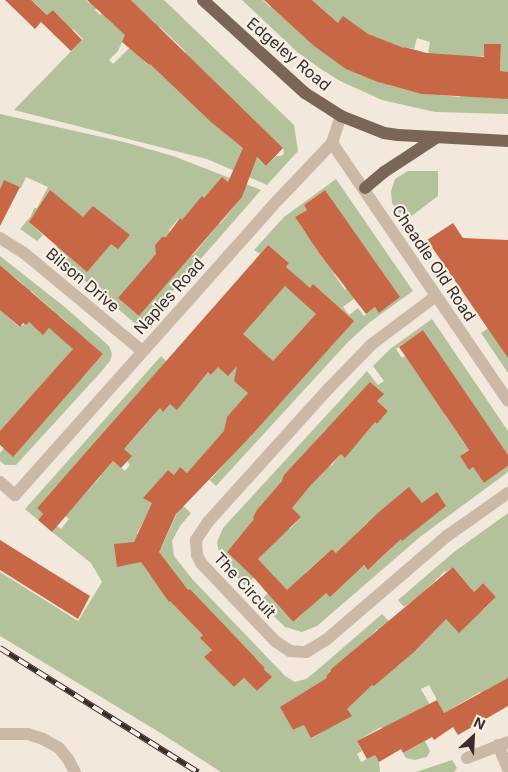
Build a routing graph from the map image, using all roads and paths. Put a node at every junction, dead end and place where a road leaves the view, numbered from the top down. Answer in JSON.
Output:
{"nodes":[{"id":1,"x":203,"y":0,"type":"edge"},
{"id":2,"x":342,"y":116,"type":"junction"},
{"id":3,"x":436,"y":138,"type":"junction"},
{"id":4,"x":508,"y":141,"type":"edge"},
{"id":5,"x":332,"y":142,"type":"junction"},
{"id":6,"x":364,"y":188,"type":"junction"},
{"id":7,"x":0,"y":238,"type":"edge"},
{"id":8,"x":436,"y":296,"type":"junction"},
{"id":9,"x":142,"y":352,"type":"junction"},
{"id":10,"x":508,"y":401,"type":"edge"},
{"id":11,"x":0,"y":482,"type":"edge"},
{"id":12,"x":508,"y":493,"type":"edge"},
{"id":13,"x":0,"y":734,"type":"edge"},
{"id":14,"x":503,"y":743,"type":"edge"},
{"id":15,"x":467,"y":758,"type":"dead end"},
{"id":16,"x":508,"y":768,"type":"edge"},
{"id":17,"x":75,"y":772,"type":"edge"}],
"edges":[{"from":1,"to":2,"type":"main road","name":"Edgeley Road"},
{"from":2,"to":3,"type":"main road","name":"Edgeley Road"},
{"from":2,"to":5,"type":"street","name":"Naples Road"},
{"from":3,"to":4,"type":"main road","name":"Edgeley Road"},
{"from":3,"to":6,"type":"main road"},
{"from":5,"to":6,"type":"street","name":"Cheadle Old Road"},
{"from":5,"to":9,"type":"street","name":"Naples Road"},
{"from":6,"to":8,"type":"street","name":"Cheadle Old Road"},
{"from":7,"to":9,"type":"street","name":"Bilson Drive"},
{"from":8,"to":10,"type":"street","name":"Cheadle Old Road"},
{"from":8,"to":12,"type":"street","name":"The Circuit"},
{"from":9,"to":11,"type":"street","name":"Naples Road"},
{"from":13,"to":17,"type":"street"},
{"from":14,"to":15,"type":"street"},
{"from":14,"to":16,"type":"street"}]}
